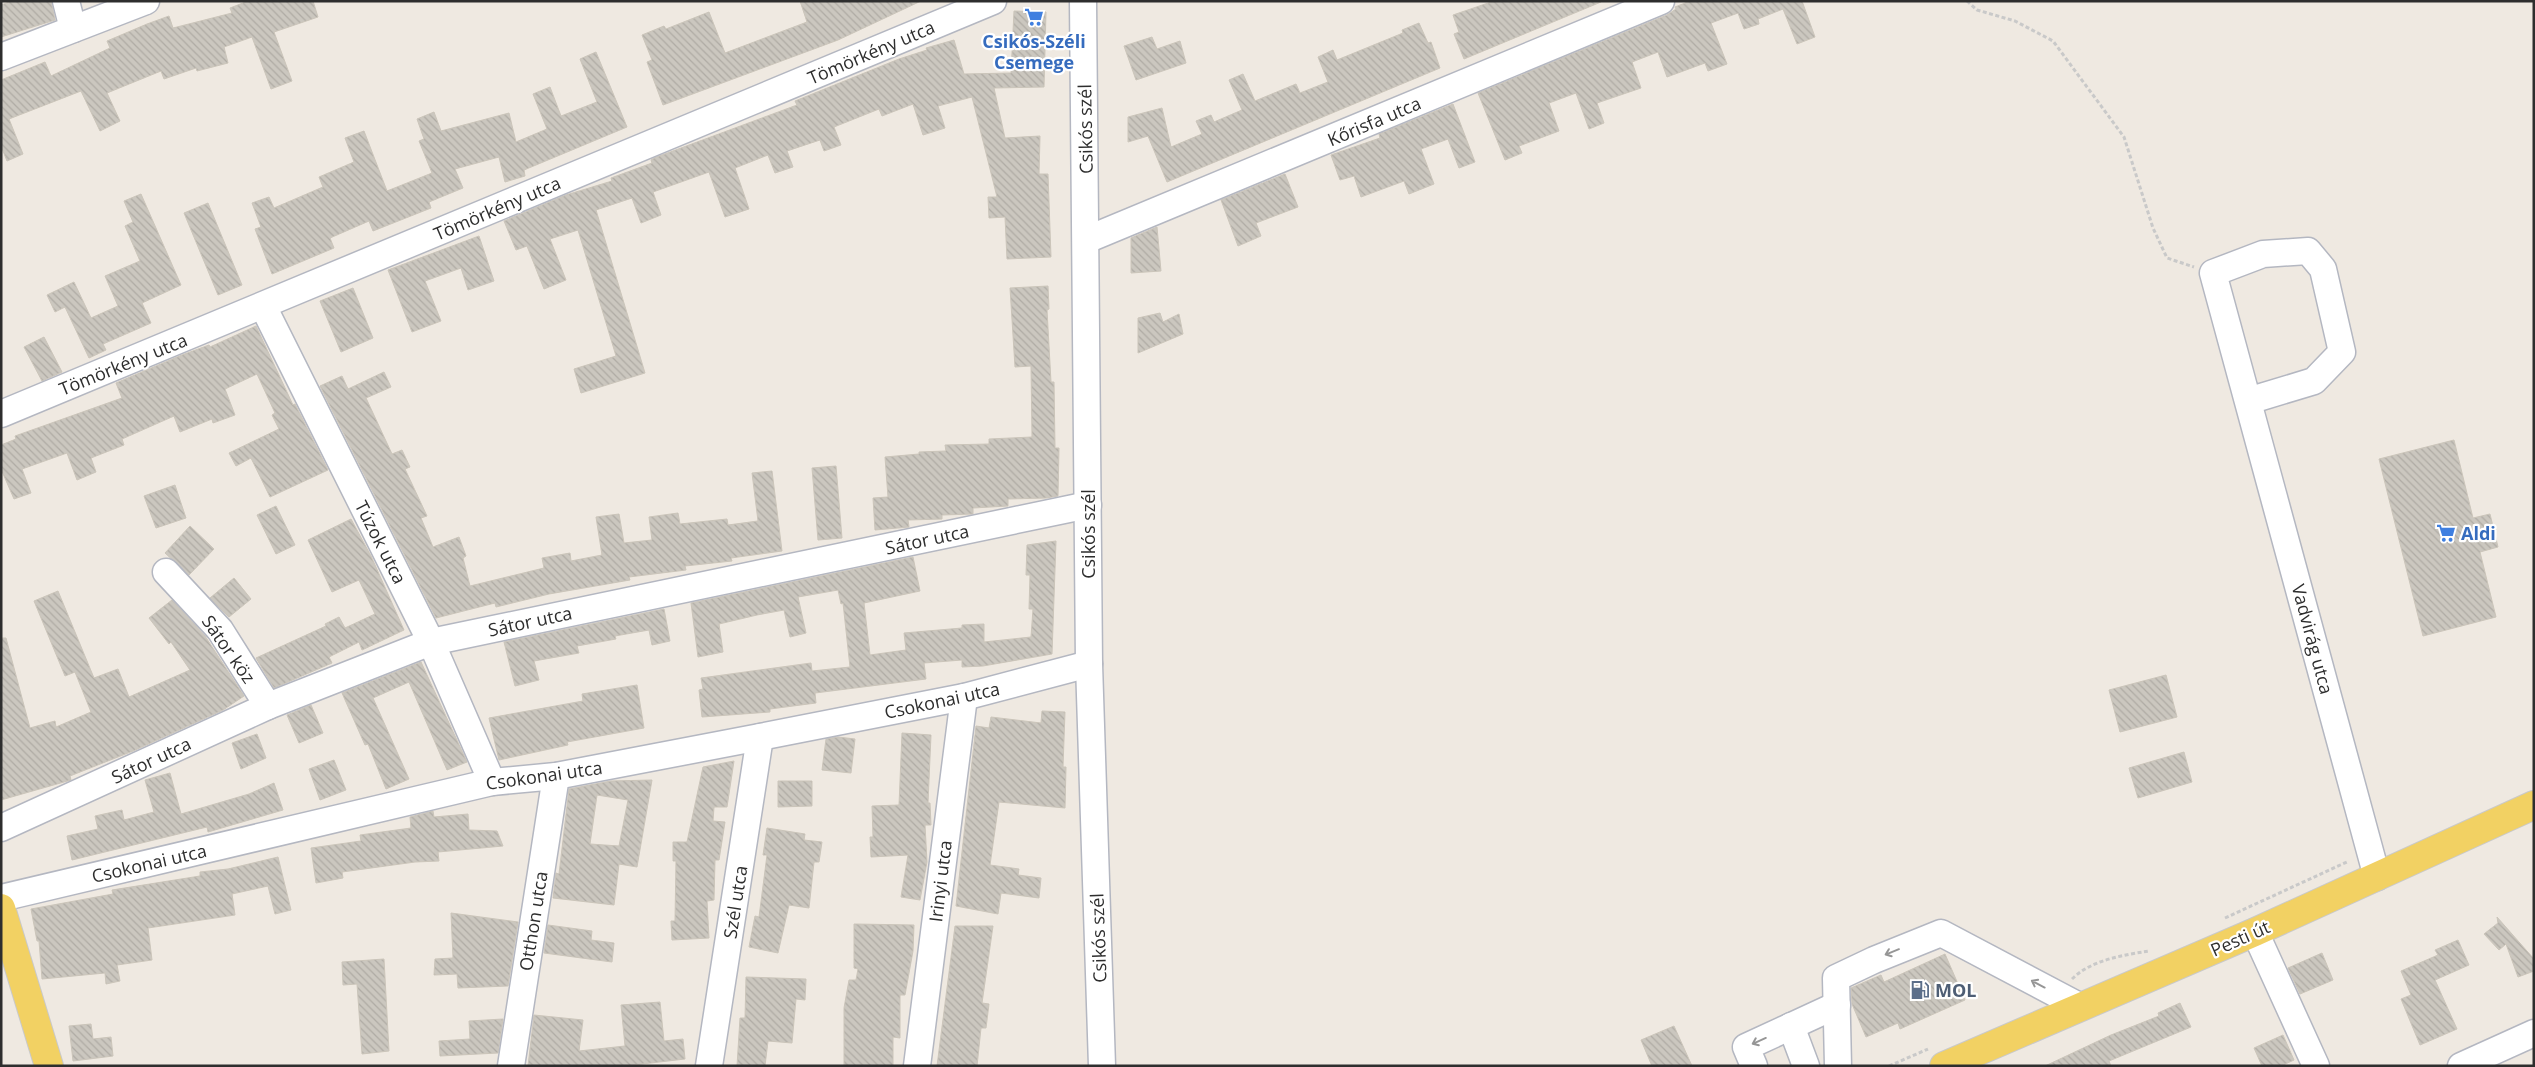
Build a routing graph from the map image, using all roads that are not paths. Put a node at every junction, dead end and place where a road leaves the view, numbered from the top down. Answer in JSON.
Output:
{"nodes":[{"id":1,"x":66,"y":1,"type":"edge"},
{"id":2,"x":146,"y":1,"type":"edge"},
{"id":3,"x":993,"y":1,"type":"edge"},
{"id":4,"x":1082,"y":1,"type":"edge"},
{"id":5,"x":1661,"y":1,"type":"edge"},
{"id":6,"x":73,"y":30,"type":"junction"},
{"id":7,"x":1,"y":57,"type":"edge"},
{"id":8,"x":1086,"y":240,"type":"junction"},
{"id":9,"x":263,"y":306,"type":"junction"},
{"id":10,"x":2248,"y":401,"type":"junction"},
{"id":11,"x":1,"y":414,"type":"edge"},
{"id":12,"x":1088,"y":505,"type":"junction"},
{"id":13,"x":166,"y":572,"type":"dead end"},
{"id":14,"x":431,"y":642,"type":"junction"},
{"id":15,"x":1089,"y":664,"type":"junction"},
{"id":16,"x":964,"y":697,"type":"junction"},
{"id":17,"x":268,"y":706,"type":"junction"},
{"id":18,"x":760,"y":737,"type":"junction"},
{"id":19,"x":556,"y":776,"type":"junction"},
{"id":20,"x":492,"y":782,"type":"junction"},
{"id":21,"x":2534,"y":805,"type":"edge"},
{"id":22,"x":1,"y":828,"type":"edge"},
{"id":23,"x":2373,"y":864,"type":"junction"},
{"id":24,"x":1,"y":898,"type":"edge"},
{"id":25,"x":1,"y":908,"type":"edge"},
{"id":26,"x":2255,"y":932,"type":"junction"},
{"id":27,"x":1837,"y":1005,"type":"junction"},
{"id":28,"x":2081,"y":1007,"type":"junction"},
{"id":29,"x":1791,"y":1026,"type":"junction"},
{"id":30,"x":2534,"y":1033,"type":"edge"},
{"id":31,"x":1939,"y":1056,"type":"edge"},
{"id":32,"x":49,"y":1066,"type":"edge"},
{"id":33,"x":511,"y":1066,"type":"edge"},
{"id":34,"x":709,"y":1066,"type":"edge"},
{"id":35,"x":918,"y":1066,"type":"edge"},
{"id":36,"x":1102,"y":1066,"type":"edge"},
{"id":37,"x":1754,"y":1066,"type":"edge"},
{"id":38,"x":1806,"y":1066,"type":"edge"},
{"id":39,"x":1838,"y":1066,"type":"edge"},
{"id":40,"x":2316,"y":1066,"type":"edge"},
{"id":41,"x":2461,"y":1066,"type":"edge"}],
"edges":[{"from":1,"to":6,"type":"street"},
{"from":2,"to":6,"type":"street"},
{"from":3,"to":9,"type":"street","name":"Tömörkény utca"},
{"from":4,"to":8,"type":"street","name":"Csikós szél"},
{"from":5,"to":8,"type":"street","name":"Kőrisfa utca"},
{"from":6,"to":7,"type":"street"},
{"from":8,"to":12,"type":"street","name":"Csikós szél"},
{"from":9,"to":11,"type":"street","name":"Tömörkény utca"},
{"from":9,"to":14,"type":"street","name":"Túzok utca"},
{"from":10,"to":10,"type":"street","name":"Vadvirág utca"},
{"from":10,"to":23,"type":"street","name":"Vadvirág utca"},
{"from":12,"to":14,"type":"street","name":"Sátor utca"},
{"from":12,"to":15,"type":"street","name":"Csikós szél"},
{"from":13,"to":17,"type":"street","name":"Sátor köz"},
{"from":14,"to":17,"type":"street","name":"Sátor utca"},
{"from":14,"to":20,"type":"street","name":"Túzok utca"},
{"from":15,"to":16,"type":"street","name":"Csokonai utca"},
{"from":15,"to":36,"type":"street","name":"Csikós szél"},
{"from":16,"to":18,"type":"street","name":"Csokonai utca"},
{"from":16,"to":35,"type":"street","name":"Irinyi utca"},
{"from":17,"to":22,"type":"street","name":"Sátor utca"},
{"from":18,"to":19,"type":"street","name":"Csokonai utca"},
{"from":18,"to":34,"type":"street","name":"Szél utca"},
{"from":19,"to":20,"type":"street","name":"Csokonai utca"},
{"from":19,"to":33,"type":"street","name":"Otthon utca"},
{"from":20,"to":24,"type":"street","name":"Csokonai utca"},
{"from":21,"to":23,"type":"main road","name":"Pesti út"},
{"from":23,"to":26,"type":"main road","name":"Pesti út"},
{"from":25,"to":32,"type":"main road"},
{"from":26,"to":28,"type":"main road","name":"Pesti út"},
{"from":26,"to":40,"type":"street"},
{"from":28,"to":27,"type":"street","one_way":true},
{"from":27,"to":29,"type":"street"},
{"from":27,"to":39,"type":"street"},
{"from":28,"to":31,"type":"main road","name":"Pesti út"},
{"from":29,"to":37,"type":"street","one_way":true},
{"from":29,"to":38,"type":"street"},
{"from":30,"to":41,"type":"street"}]}
